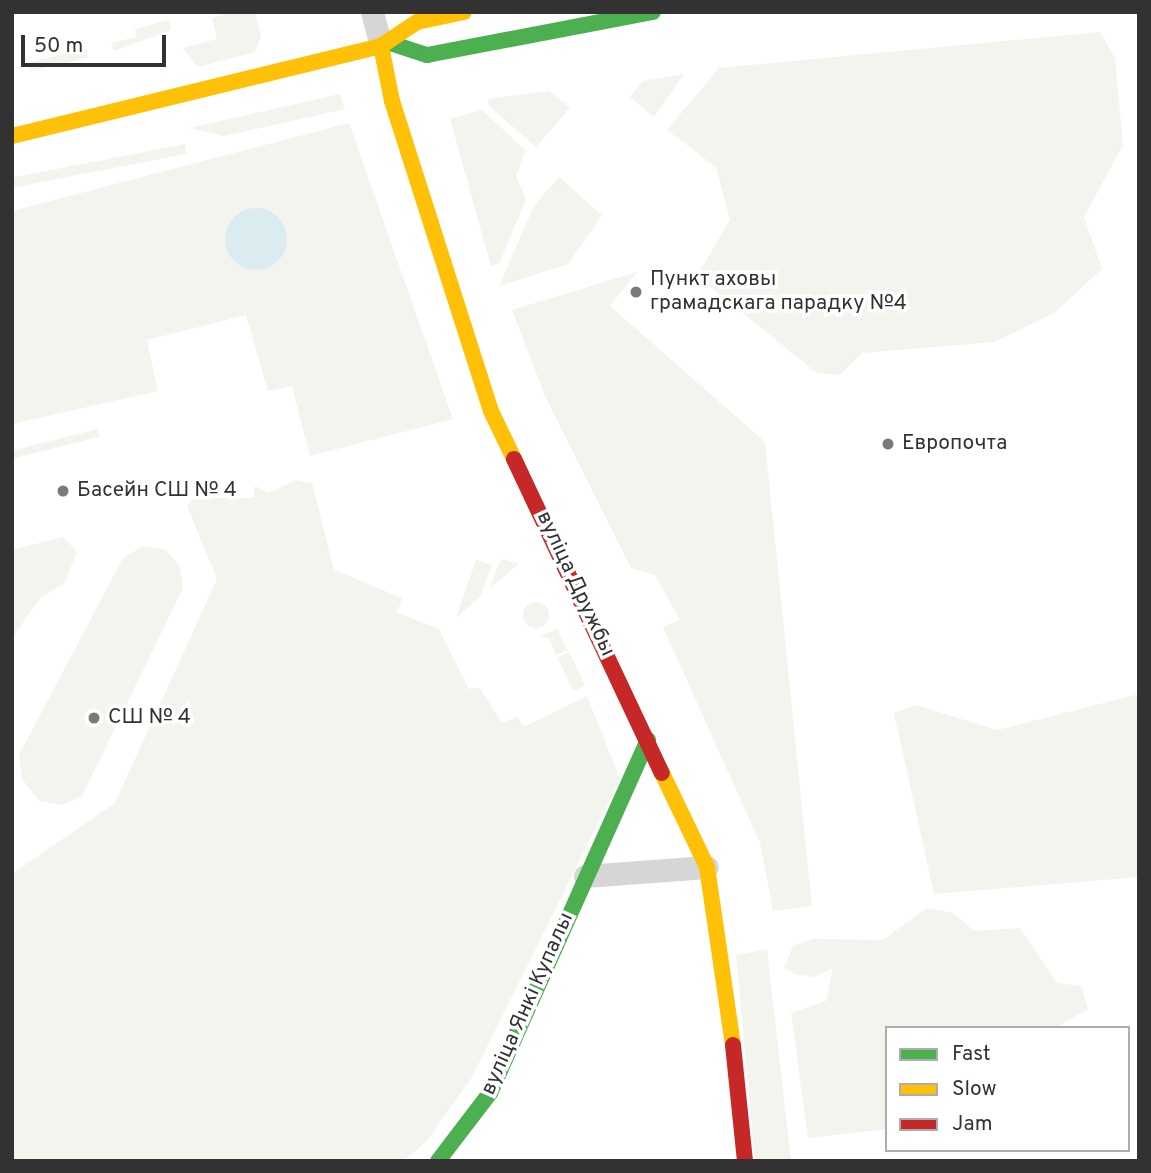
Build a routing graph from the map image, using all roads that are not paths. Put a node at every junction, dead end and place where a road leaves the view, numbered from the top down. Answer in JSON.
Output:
{"nodes":[{"id":1,"x":372,"y":12,"type":"edge"},
{"id":2,"x":464,"y":12,"type":"edge"},
{"id":3,"x":653,"y":12,"type":"edge"},
{"id":4,"x":385,"y":44,"type":"junction"},
{"id":5,"x":12,"y":136,"type":"edge"},
{"id":6,"x":648,"y":740,"type":"junction"},
{"id":7,"x":707,"y":867,"type":"junction"},
{"id":8,"x":585,"y":876,"type":"junction"},
{"id":9,"x":438,"y":1161,"type":"edge"},
{"id":10,"x":744,"y":1161,"type":"edge"}],
"edges":[{"from":1,"to":4,"type":"street","name":"вуліца Дружбы"},
{"from":2,"to":4,"type":"street"},
{"from":3,"to":4,"type":"street"},
{"from":4,"to":5,"type":"street"},
{"from":4,"to":6,"type":"street","name":"вуліца Дружбы"},
{"from":6,"to":7,"type":"street","name":"вуліца Дружбы"},
{"from":6,"to":8,"type":"street","name":"вуліца Янкі Купалы"},
{"from":7,"to":8,"type":"street"},
{"from":7,"to":10,"type":"street","name":"вуліца Дружбы"},
{"from":8,"to":9,"type":"street","name":"вуліца Янкі Купалы"}]}
